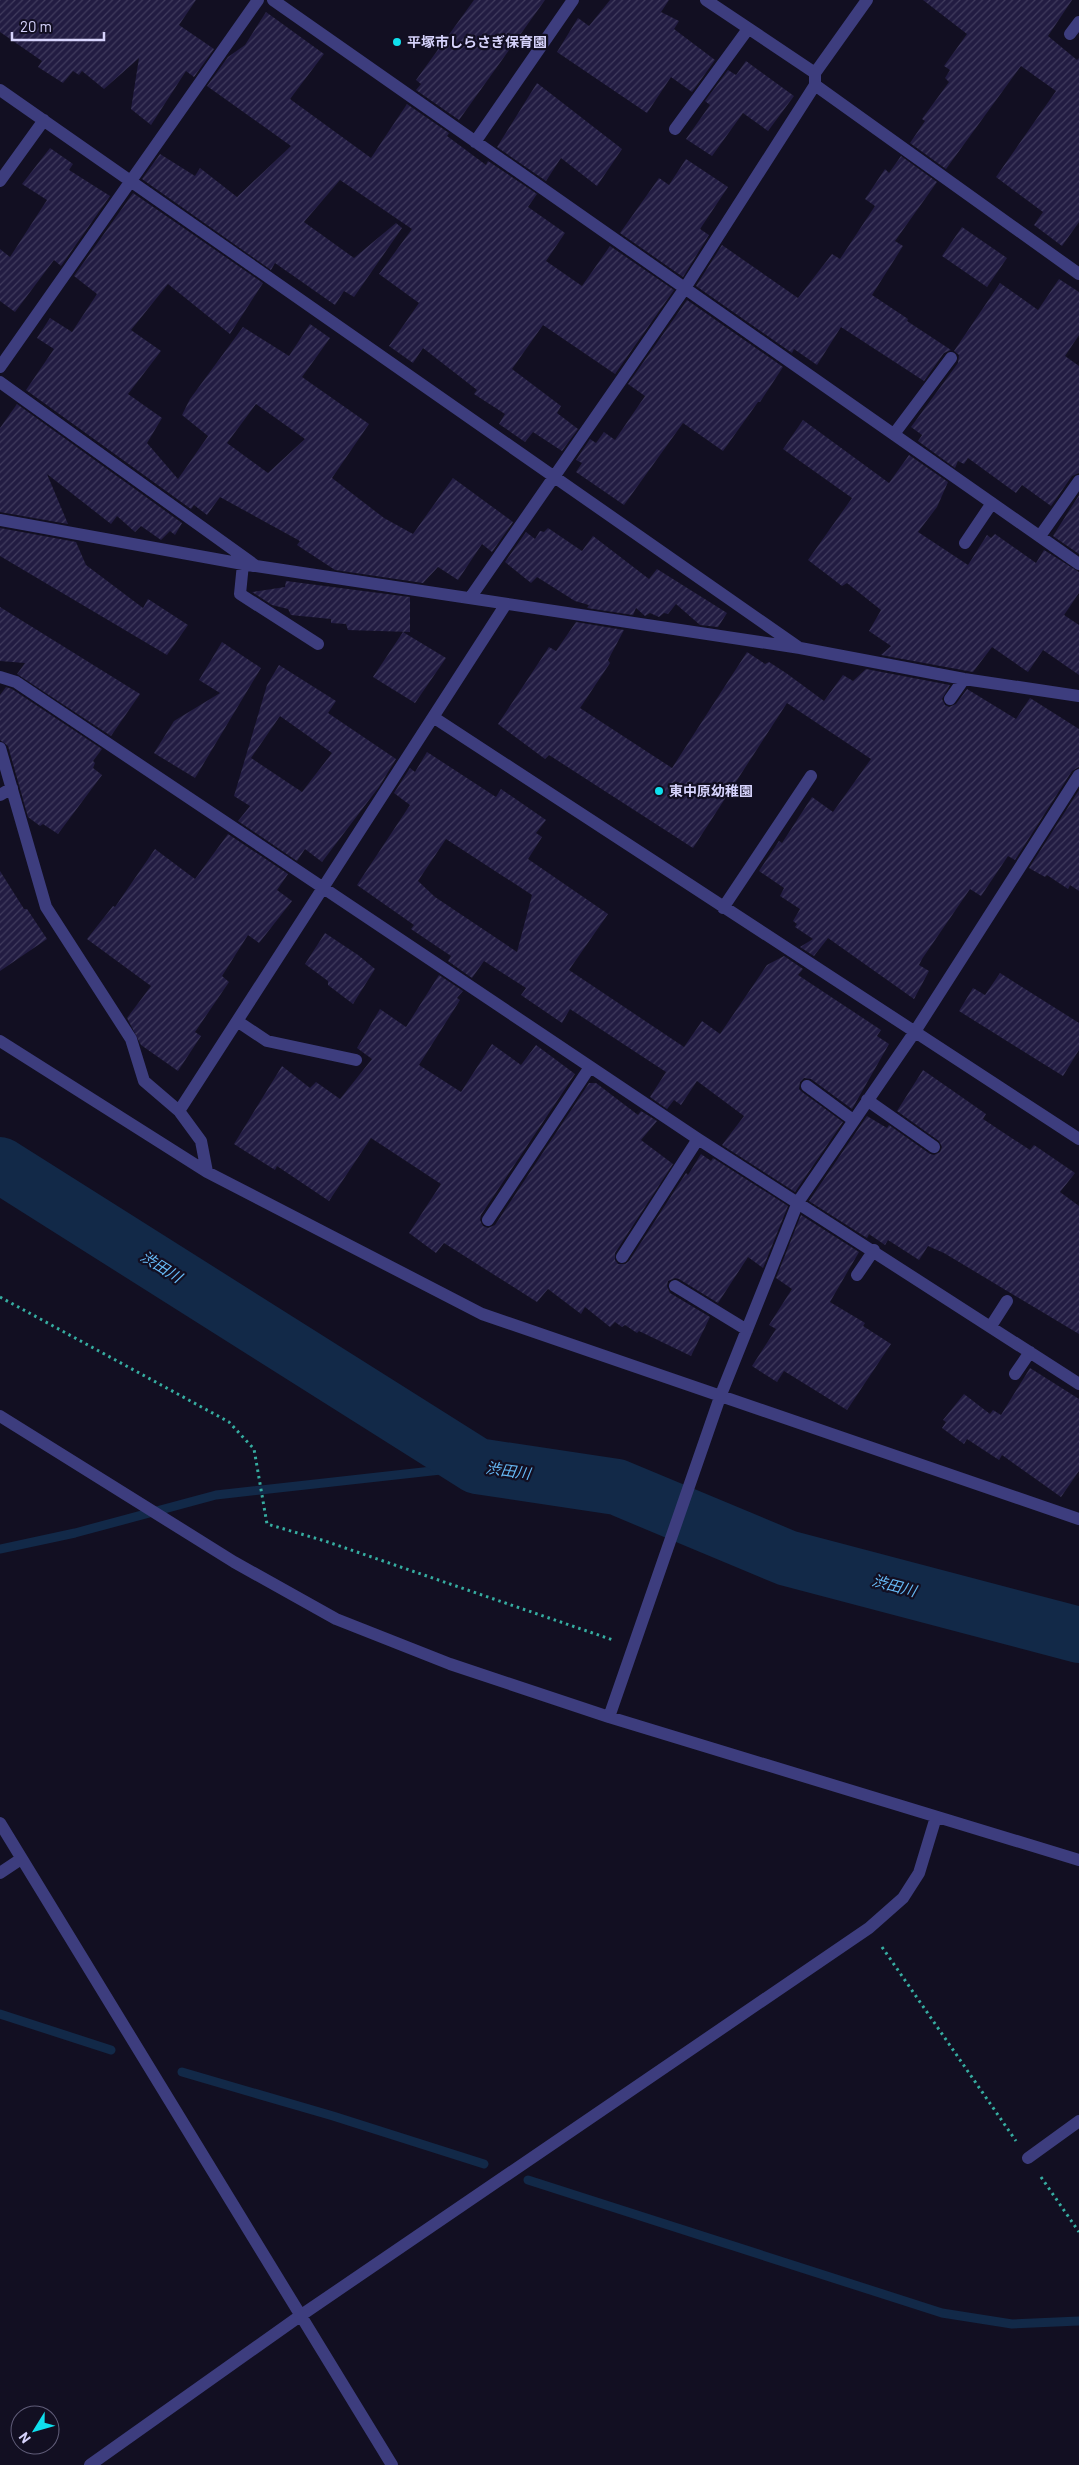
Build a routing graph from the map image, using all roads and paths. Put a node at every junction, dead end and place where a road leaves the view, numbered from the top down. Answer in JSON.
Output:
{"nodes":[{"id":1,"x":258,"y":0,"type":"edge"},
{"id":2,"x":273,"y":0,"type":"edge"},
{"id":3,"x":573,"y":0,"type":"edge"},
{"id":4,"x":706,"y":0,"type":"edge"},
{"id":5,"x":868,"y":0,"type":"edge"},
{"id":6,"x":1079,"y":22,"type":"edge"},
{"id":7,"x":748,"y":29,"type":"junction"},
{"id":8,"x":1070,"y":34,"type":"dead end"},
{"id":9,"x":815,"y":79,"type":"junction"},
{"id":10,"x":0,"y":90,"type":"edge"},
{"id":11,"x":44,"y":120,"type":"junction"},
{"id":12,"x":675,"y":129,"type":"dead end"},
{"id":13,"x":475,"y":142,"type":"junction"},
{"id":14,"x":0,"y":181,"type":"edge"},
{"id":15,"x":131,"y":181,"type":"junction"},
{"id":16,"x":1079,"y":274,"type":"edge"},
{"id":17,"x":684,"y":288,"type":"junction"},
{"id":18,"x":950,"y":358,"type":"dead end"},
{"id":19,"x":0,"y":367,"type":"edge"},
{"id":20,"x":0,"y":382,"type":"edge"},
{"id":21,"x":894,"y":434,"type":"junction"},
{"id":22,"x":555,"y":477,"type":"junction"},
{"id":23,"x":1079,"y":481,"type":"edge"},
{"id":24,"x":992,"y":502,"type":"junction"},
{"id":25,"x":0,"y":520,"type":"edge"},
{"id":26,"x":1040,"y":536,"type":"junction"},
{"id":27,"x":965,"y":543,"type":"dead end"},
{"id":28,"x":243,"y":564,"type":"junction"},
{"id":29,"x":1079,"y":564,"type":"edge"},
{"id":30,"x":256,"y":566,"type":"junction"},
{"id":31,"x":470,"y":598,"type":"junction"},
{"id":32,"x":506,"y":604,"type":"junction"},
{"id":33,"x":318,"y":644,"type":"dead end"},
{"id":34,"x":800,"y":648,"type":"junction"},
{"id":35,"x":0,"y":677,"type":"edge"},
{"id":36,"x":964,"y":679,"type":"junction"},
{"id":37,"x":1079,"y":696,"type":"edge"},
{"id":38,"x":950,"y":699,"type":"dead end"},
{"id":39,"x":432,"y":717,"type":"junction"},
{"id":40,"x":0,"y":748,"type":"edge"},
{"id":41,"x":1079,"y":775,"type":"edge"},
{"id":42,"x":811,"y":776,"type":"dead end"},
{"id":43,"x":12,"y":788,"type":"junction"},
{"id":44,"x":0,"y":795,"type":"edge"},
{"id":45,"x":322,"y":889,"type":"junction"},
{"id":46,"x":723,"y":908,"type":"junction"},
{"id":47,"x":237,"y":1021,"type":"junction"},
{"id":48,"x":914,"y":1033,"type":"junction"},
{"id":49,"x":0,"y":1041,"type":"edge"},
{"id":50,"x":356,"y":1060,"type":"dead end"},
{"id":51,"x":590,"y":1067,"type":"junction"},
{"id":52,"x":807,"y":1086,"type":"dead end"},
{"id":53,"x":866,"y":1100,"type":"junction"},
{"id":54,"x":179,"y":1111,"type":"junction"},
{"id":55,"x":853,"y":1120,"type":"junction"},
{"id":56,"x":698,"y":1138,"type":"junction"},
{"id":57,"x":1079,"y":1139,"type":"edge"},
{"id":58,"x":934,"y":1147,"type":"dead end"},
{"id":59,"x":207,"y":1172,"type":"junction"},
{"id":60,"x":798,"y":1202,"type":"junction"},
{"id":61,"x":488,"y":1220,"type":"dead end"},
{"id":62,"x":874,"y":1250,"type":"junction"},
{"id":63,"x":622,"y":1257,"type":"dead end"},
{"id":64,"x":857,"y":1275,"type":"dead end"},
{"id":65,"x":675,"y":1286,"type":"dead end"},
{"id":66,"x":0,"y":1297,"type":"edge"},
{"id":67,"x":1007,"y":1301,"type":"dead end"},
{"id":68,"x":990,"y":1326,"type":"junction"},
{"id":69,"x":747,"y":1330,"type":"junction"},
{"id":70,"x":1030,"y":1352,"type":"junction"},
{"id":71,"x":1014,"y":1374,"type":"dead end"},
{"id":72,"x":1079,"y":1384,"type":"edge"},
{"id":73,"x":720,"y":1397,"type":"junction"},
{"id":74,"x":0,"y":1416,"type":"edge"},
{"id":75,"x":1079,"y":1519,"type":"edge"},
{"id":76,"x":633,"y":1647,"type":"junction"},
{"id":77,"x":609,"y":1717,"type":"junction"},
{"id":78,"x":936,"y":1817,"type":"junction"},
{"id":79,"x":0,"y":1823,"type":"edge"},
{"id":80,"x":21,"y":1858,"type":"junction"},
{"id":81,"x":1079,"y":1860,"type":"edge"},
{"id":82,"x":0,"y":1874,"type":"edge"},
{"id":83,"x":869,"y":1928,"type":"junction"},
{"id":84,"x":1079,"y":2121,"type":"edge"},
{"id":85,"x":1028,"y":2158,"type":"junction"},
{"id":86,"x":1079,"y":2232,"type":"edge"},
{"id":87,"x":300,"y":2316,"type":"junction"},
{"id":88,"x":90,"y":2465,"type":"edge"},
{"id":89,"x":392,"y":2465,"type":"edge"}],
"edges":[{"from":1,"to":15,"type":"street"},
{"from":2,"to":13,"type":"street"},
{"from":3,"to":13,"type":"street"},
{"from":4,"to":7,"type":"street"},
{"from":5,"to":9,"type":"street"},
{"from":6,"to":8,"type":"street"},
{"from":7,"to":9,"type":"street"},
{"from":7,"to":12,"type":"street"},
{"from":9,"to":16,"type":"street"},
{"from":9,"to":17,"type":"street"},
{"from":10,"to":11,"type":"street"},
{"from":11,"to":14,"type":"street"},
{"from":11,"to":15,"type":"street"},
{"from":13,"to":17,"type":"street"},
{"from":15,"to":19,"type":"street"},
{"from":15,"to":22,"type":"street"},
{"from":17,"to":21,"type":"street"},
{"from":17,"to":22,"type":"street"},
{"from":18,"to":21,"type":"street"},
{"from":20,"to":30,"type":"street"},
{"from":21,"to":24,"type":"street"},
{"from":22,"to":31,"type":"street"},
{"from":22,"to":34,"type":"street"},
{"from":23,"to":26,"type":"street"},
{"from":24,"to":26,"type":"street"},
{"from":24,"to":27,"type":"street"},
{"from":25,"to":28,"type":"street"},
{"from":26,"to":29,"type":"street"},
{"from":28,"to":30,"type":"street"},
{"from":28,"to":33,"type":"street"},
{"from":30,"to":31,"type":"street"},
{"from":31,"to":32,"type":"street"},
{"from":32,"to":34,"type":"street"},
{"from":32,"to":39,"type":"street"},
{"from":34,"to":36,"type":"street"},
{"from":35,"to":45,"type":"street"},
{"from":36,"to":37,"type":"street"},
{"from":36,"to":38,"type":"street"},
{"from":39,"to":45,"type":"street"},
{"from":39,"to":46,"type":"street"},
{"from":40,"to":43,"type":"street"},
{"from":41,"to":48,"type":"street"},
{"from":42,"to":46,"type":"street"},
{"from":43,"to":44,"type":"street"},
{"from":43,"to":54,"type":"street"},
{"from":45,"to":47,"type":"street"},
{"from":45,"to":51,"type":"street"},
{"from":46,"to":48,"type":"street"},
{"from":47,"to":50,"type":"street"},
{"from":47,"to":54,"type":"street"},
{"from":48,"to":53,"type":"street"},
{"from":48,"to":57,"type":"street"},
{"from":49,"to":59,"type":"street"},
{"from":51,"to":56,"type":"street"},
{"from":51,"to":61,"type":"street"},
{"from":52,"to":55,"type":"street"},
{"from":53,"to":55,"type":"street"},
{"from":53,"to":58,"type":"street"},
{"from":54,"to":59,"type":"street"},
{"from":55,"to":60,"type":"street"},
{"from":56,"to":60,"type":"street"},
{"from":56,"to":63,"type":"street"},
{"from":59,"to":73,"type":"street"},
{"from":60,"to":62,"type":"street"},
{"from":60,"to":69,"type":"street"},
{"from":62,"to":64,"type":"street"},
{"from":62,"to":68,"type":"street"},
{"from":65,"to":69,"type":"street"},
{"from":66,"to":76,"type":"path"},
{"from":67,"to":68,"type":"street"},
{"from":68,"to":70,"type":"street"},
{"from":69,"to":73,"type":"street"},
{"from":70,"to":71,"type":"street"},
{"from":70,"to":72,"type":"street"},
{"from":73,"to":75,"type":"street"},
{"from":73,"to":76,"type":"street"},
{"from":74,"to":77,"type":"street"},
{"from":76,"to":77,"type":"street"},
{"from":77,"to":78,"type":"street"},
{"from":78,"to":81,"type":"street"},
{"from":78,"to":83,"type":"street"},
{"from":79,"to":80,"type":"street"},
{"from":80,"to":82,"type":"street"},
{"from":80,"to":87,"type":"street"},
{"from":83,"to":85,"type":"path"},
{"from":83,"to":87,"type":"street"},
{"from":84,"to":85,"type":"street"},
{"from":85,"to":86,"type":"path"},
{"from":87,"to":88,"type":"street"},
{"from":87,"to":89,"type":"street"}]}
